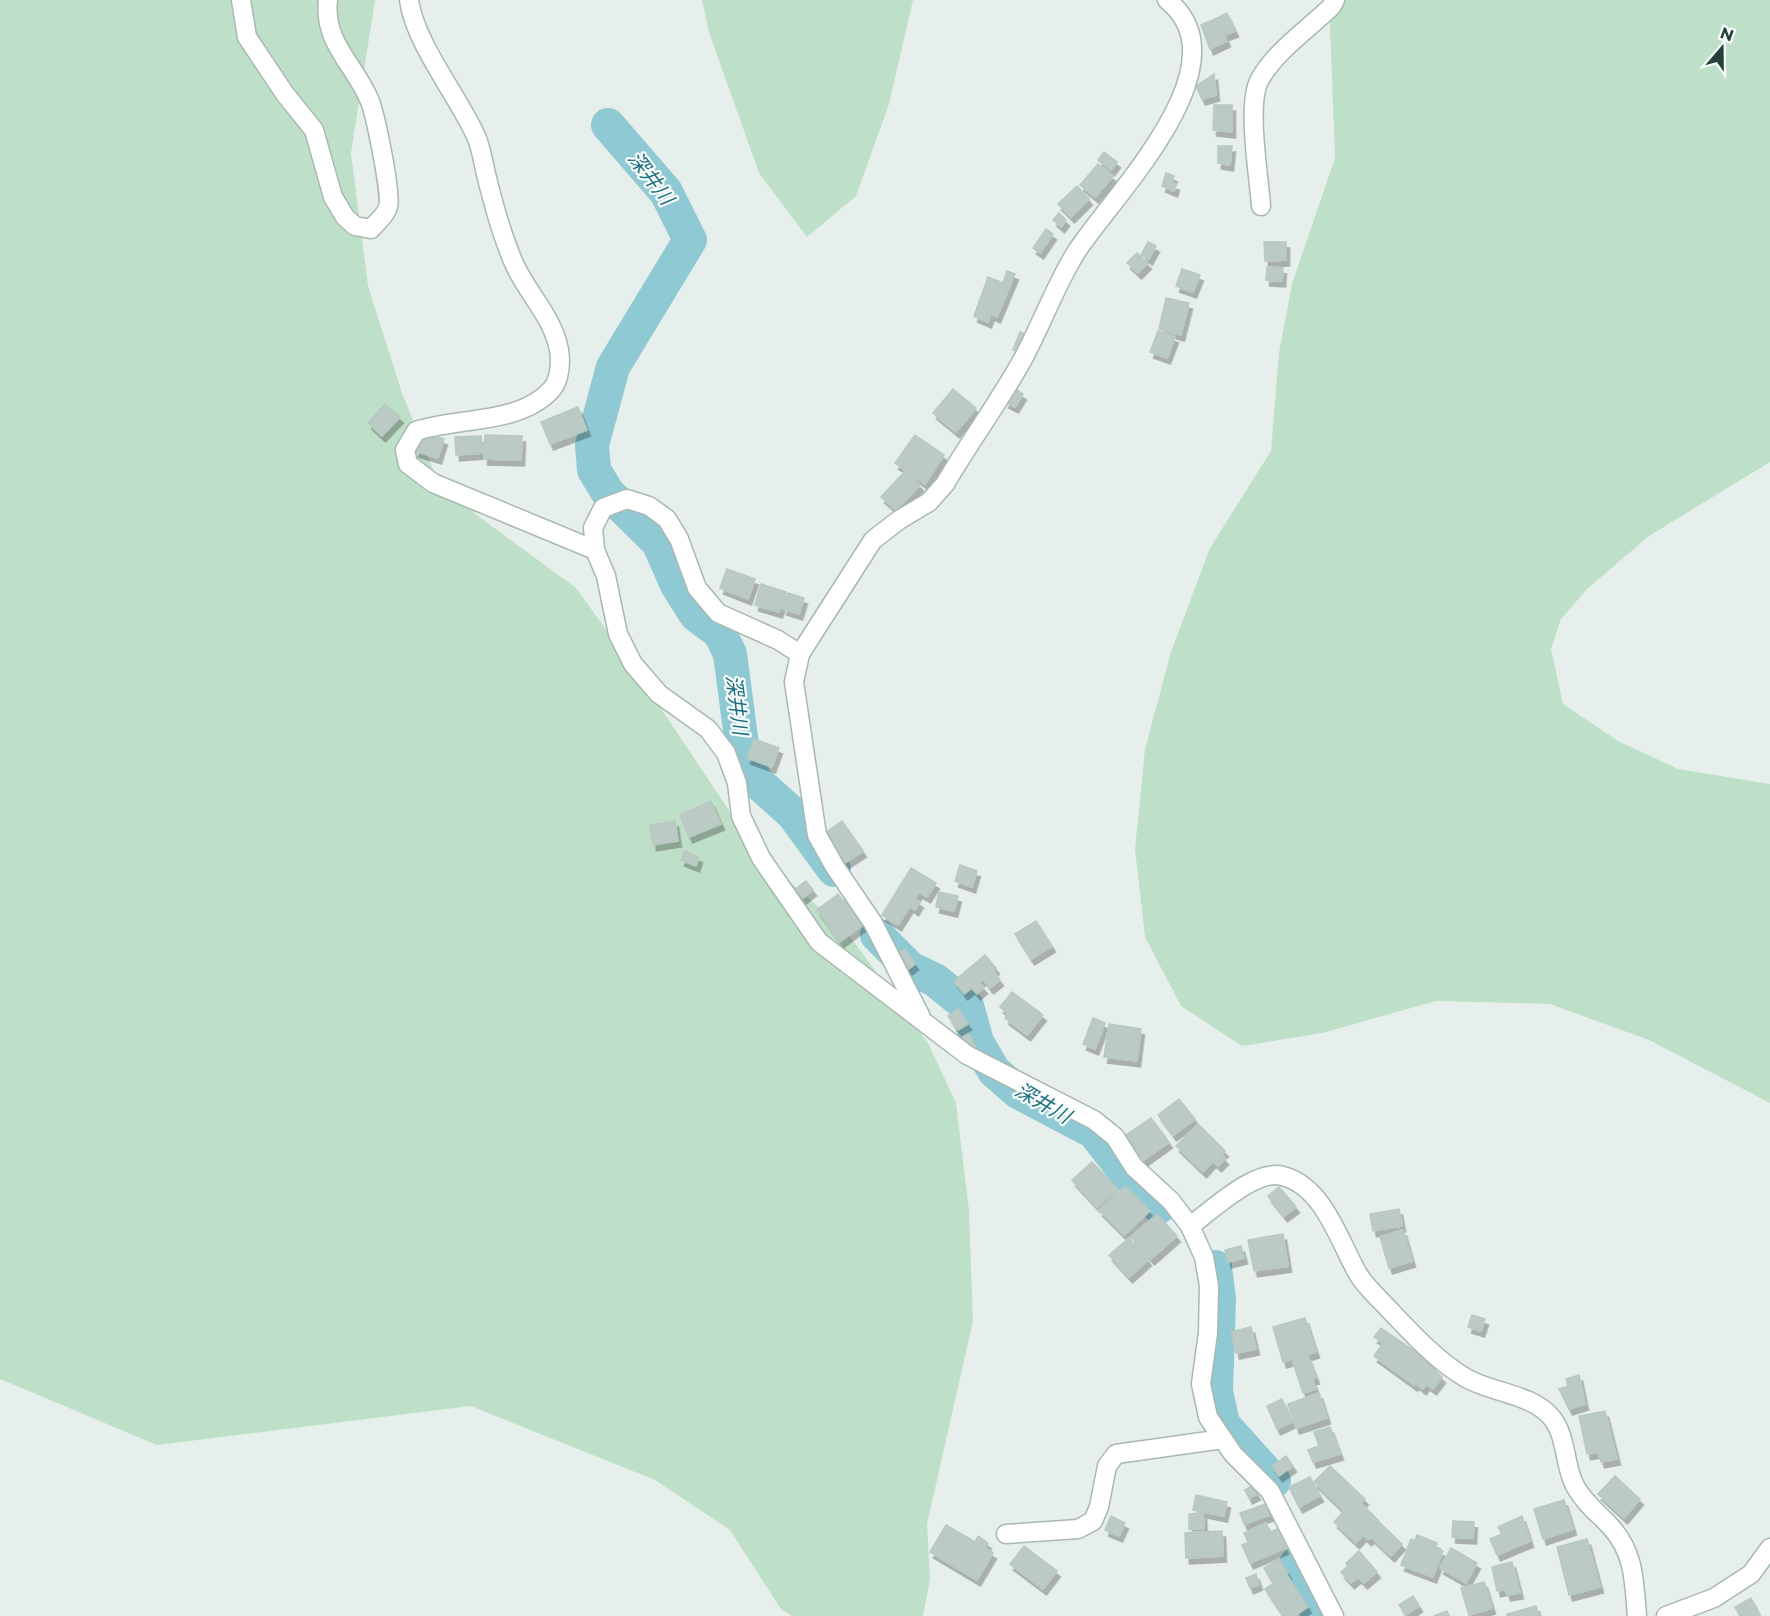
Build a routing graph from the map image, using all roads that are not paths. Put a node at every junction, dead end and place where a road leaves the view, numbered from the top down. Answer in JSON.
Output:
{"nodes":[{"id":1,"x":241,"y":0,"type":"edge"},
{"id":2,"x":328,"y":0,"type":"edge"},
{"id":3,"x":409,"y":0,"type":"edge"},
{"id":4,"x":1167,"y":0,"type":"edge"},
{"id":5,"x":1335,"y":0,"type":"edge"},
{"id":6,"x":1261,"y":206,"type":"dead end"},
{"id":7,"x":595,"y":550,"type":"junction"},
{"id":8,"x":800,"y":654,"type":"junction"},
{"id":9,"x":923,"y":1019,"type":"junction"},
{"id":10,"x":1190,"y":1226,"type":"junction"},
{"id":11,"x":1223,"y":1439,"type":"junction"},
{"id":12,"x":1006,"y":1534,"type":"dead end"},
{"id":13,"x":1770,"y":1548,"type":"edge"},
{"id":14,"x":1334,"y":1616,"type":"edge"},
{"id":15,"x":1636,"y":1616,"type":"edge"},
{"id":16,"x":1666,"y":1616,"type":"edge"}],
"edges":[{"from":1,"to":2,"type":"street"},
{"from":3,"to":7,"type":"street"},
{"from":4,"to":8,"type":"street"},
{"from":5,"to":6,"type":"street"},
{"from":7,"to":8,"type":"street"},
{"from":7,"to":9,"type":"street"},
{"from":8,"to":9,"type":"street"},
{"from":9,"to":10,"type":"street"},
{"from":10,"to":11,"type":"street"},
{"from":10,"to":15,"type":"street"},
{"from":11,"to":12,"type":"street"},
{"from":11,"to":14,"type":"street"},
{"from":13,"to":16,"type":"street"}]}
